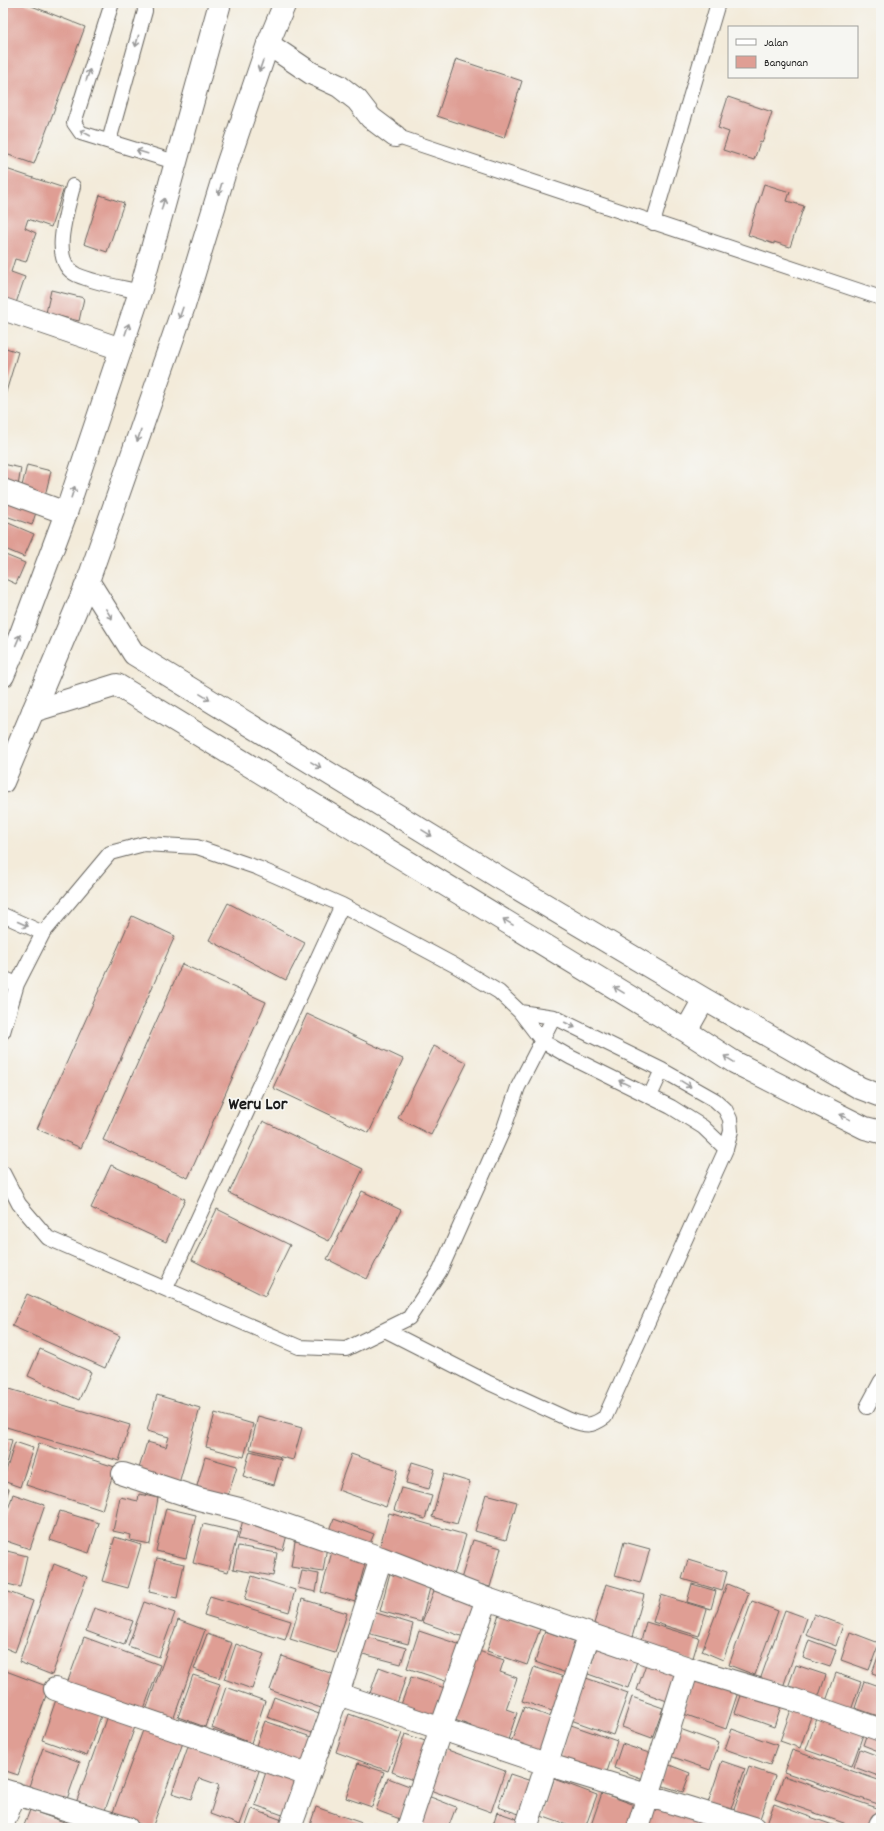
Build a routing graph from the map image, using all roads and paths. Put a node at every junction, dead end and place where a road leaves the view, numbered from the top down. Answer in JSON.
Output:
{"nodes":[{"id":1,"x":112,"y":3,"type":"edge"},
{"id":2,"x":144,"y":3,"type":"edge"},
{"id":3,"x":220,"y":3,"type":"edge"},
{"id":4,"x":285,"y":3,"type":"edge"},
{"id":5,"x":718,"y":3,"type":"edge"},
{"id":6,"x":268,"y":44,"type":"junction"},
{"id":7,"x":395,"y":136,"type":"joint"},
{"id":8,"x":109,"y":141,"type":"junction"},
{"id":9,"x":174,"y":162,"type":"junction"},
{"id":10,"x":73,"y":186,"type":"dead end"},
{"id":11,"x":653,"y":222,"type":"junction"},
{"id":12,"x":140,"y":292,"type":"junction"},
{"id":13,"x":881,"y":298,"type":"edge"},
{"id":14,"x":3,"y":309,"type":"edge"},
{"id":15,"x":121,"y":349,"type":"junction"},
{"id":16,"x":3,"y":490,"type":"edge"},
{"id":17,"x":66,"y":513,"type":"junction"},
{"id":18,"x":88,"y":581,"type":"junction"},
{"id":19,"x":3,"y":676,"type":"edge"},
{"id":20,"x":33,"y":711,"type":"junction"},
{"id":21,"x":3,"y":782,"type":"edge"},
{"id":22,"x":398,"y":815,"type":"junction"},
{"id":23,"x":381,"y":845,"type":"junction"},
{"id":24,"x":342,"y":905,"type":"junction"},
{"id":25,"x":3,"y":915,"type":"edge"},
{"id":26,"x":43,"y":933,"type":"junction"},
{"id":27,"x":3,"y":978,"type":"edge"},
{"id":28,"x":17,"y":984,"type":"junction"},
{"id":29,"x":704,"y":999,"type":"junction"},
{"id":30,"x":520,"y":1012,"type":"junction"},
{"id":31,"x":554,"y":1017,"type":"junction"},
{"id":32,"x":686,"y":1031,"type":"junction"},
{"id":33,"x":3,"y":1032,"type":"edge"},
{"id":34,"x":542,"y":1041,"type":"junction"},
{"id":35,"x":662,"y":1070,"type":"junction"},
{"id":36,"x":650,"y":1096,"type":"junction"},
{"id":37,"x":881,"y":1096,"type":"edge"},
{"id":38,"x":881,"y":1132,"type":"edge"},
{"id":39,"x":726,"y":1149,"type":"junction"},
{"id":40,"x":3,"y":1173,"type":"edge"},
{"id":41,"x":166,"y":1288,"type":"junction"},
{"id":42,"x":385,"y":1330,"type":"junction"},
{"id":43,"x":881,"y":1381,"type":"edge"},
{"id":44,"x":867,"y":1407,"type":"dead end"},
{"id":45,"x":123,"y":1474,"type":"dead end"},
{"id":46,"x":381,"y":1558,"type":"junction"},
{"id":47,"x":487,"y":1599,"type":"junction"},
{"id":48,"x":589,"y":1634,"type":"junction"},
{"id":49,"x":688,"y":1668,"type":"junction"},
{"id":50,"x":55,"y":1689,"type":"dead end"},
{"id":51,"x":338,"y":1694,"type":"junction"},
{"id":52,"x":441,"y":1728,"type":"junction"},
{"id":53,"x":881,"y":1730,"type":"edge"},
{"id":54,"x":546,"y":1764,"type":"junction"},
{"id":55,"x":308,"y":1774,"type":"junction"},
{"id":56,"x":9,"y":1791,"type":"edge"},
{"id":57,"x":648,"y":1795,"type":"junction"},
{"id":58,"x":881,"y":1823,"type":"edge"},
{"id":59,"x":3,"y":1824,"type":"edge"},
{"id":60,"x":127,"y":1828,"type":"edge"},
{"id":61,"x":290,"y":1828,"type":"edge"},
{"id":62,"x":408,"y":1828,"type":"edge"},
{"id":63,"x":526,"y":1828,"type":"edge"},
{"id":64,"x":638,"y":1828,"type":"edge"},
{"id":65,"x":754,"y":1828,"type":"edge"},
{"id":66,"x":879,"y":1828,"type":"edge"}],
"edges":[{"from":8,"to":1,"type":"lane","one_way":true},
{"from":2,"to":8,"type":"lane","one_way":true},
{"from":3,"to":9,"type":"main road"},
{"from":4,"to":6,"type":"main road"},
{"from":5,"to":11,"type":"lane"},
{"from":6,"to":7,"type":"main road"},
{"from":6,"to":18,"type":"main road","one_way":true},
{"from":7,"to":11,"type":"lane"},
{"from":9,"to":8,"type":"lane","one_way":true},
{"from":12,"to":9,"type":"main road","one_way":true},
{"from":10,"to":12,"type":"lane"},
{"from":11,"to":13,"type":"lane"},
{"from":15,"to":12,"type":"main road","one_way":true},
{"from":14,"to":15,"type":"main road"},
{"from":17,"to":15,"type":"main road","one_way":true},
{"from":16,"to":17,"type":"main road"},
{"from":19,"to":17,"type":"main road","one_way":true},
{"from":18,"to":20,"type":"main road"},
{"from":18,"to":22,"type":"main road","one_way":true},
{"from":20,"to":21,"type":"main road"},
{"from":20,"to":23,"type":"main road"},
{"from":22,"to":23,"type":"main road"},
{"from":22,"to":29,"type":"main road","one_way":true},
{"from":32,"to":23,"type":"main road","one_way":true},
{"from":24,"to":26,"type":"lane"},
{"from":24,"to":30,"type":"lane"},
{"from":24,"to":41,"type":"lane"},
{"from":25,"to":26,"type":"lane","one_way":true},
{"from":26,"to":28,"type":"lane"},
{"from":27,"to":28,"type":"lane"},
{"from":28,"to":33,"type":"lane"},
{"from":29,"to":32,"type":"main road"},
{"from":29,"to":37,"type":"main road"},
{"from":30,"to":31,"type":"lane"},
{"from":30,"to":34,"type":"lane"},
{"from":31,"to":34,"type":"lane"},
{"from":31,"to":35,"type":"lane","one_way":true},
{"from":38,"to":32,"type":"main road","one_way":true},
{"from":36,"to":34,"type":"lane","one_way":true},
{"from":34,"to":42,"type":"lane"},
{"from":35,"to":36,"type":"lane"},
{"from":35,"to":39,"type":"lane","one_way":true},
{"from":36,"to":39,"type":"lane"},
{"from":39,"to":42,"type":"lane"},
{"from":40,"to":41,"type":"lane"},
{"from":41,"to":42,"type":"lane"},
{"from":43,"to":44,"type":"lane"},
{"from":45,"to":46,"type":"main road"},
{"from":46,"to":47,"type":"main road"},
{"from":46,"to":51,"type":"main road"},
{"from":47,"to":48,"type":"main road"},
{"from":47,"to":52,"type":"main road"},
{"from":48,"to":49,"type":"main road"},
{"from":48,"to":54,"type":"main road"},
{"from":49,"to":53,"type":"main road"},
{"from":49,"to":57,"type":"main road"},
{"from":50,"to":55,"type":"main road"},
{"from":51,"to":52,"type":"main road"},
{"from":51,"to":55,"type":"main road"},
{"from":52,"to":54,"type":"main road"},
{"from":52,"to":62,"type":"main road"},
{"from":54,"to":57,"type":"main road"},
{"from":54,"to":63,"type":"main road"},
{"from":55,"to":61,"type":"main road"},
{"from":56,"to":59,"type":"main road"},
{"from":56,"to":60,"type":"main road"},
{"from":57,"to":64,"type":"main road"},
{"from":57,"to":65,"type":"main road"},
{"from":58,"to":66,"type":"main road"}]}
